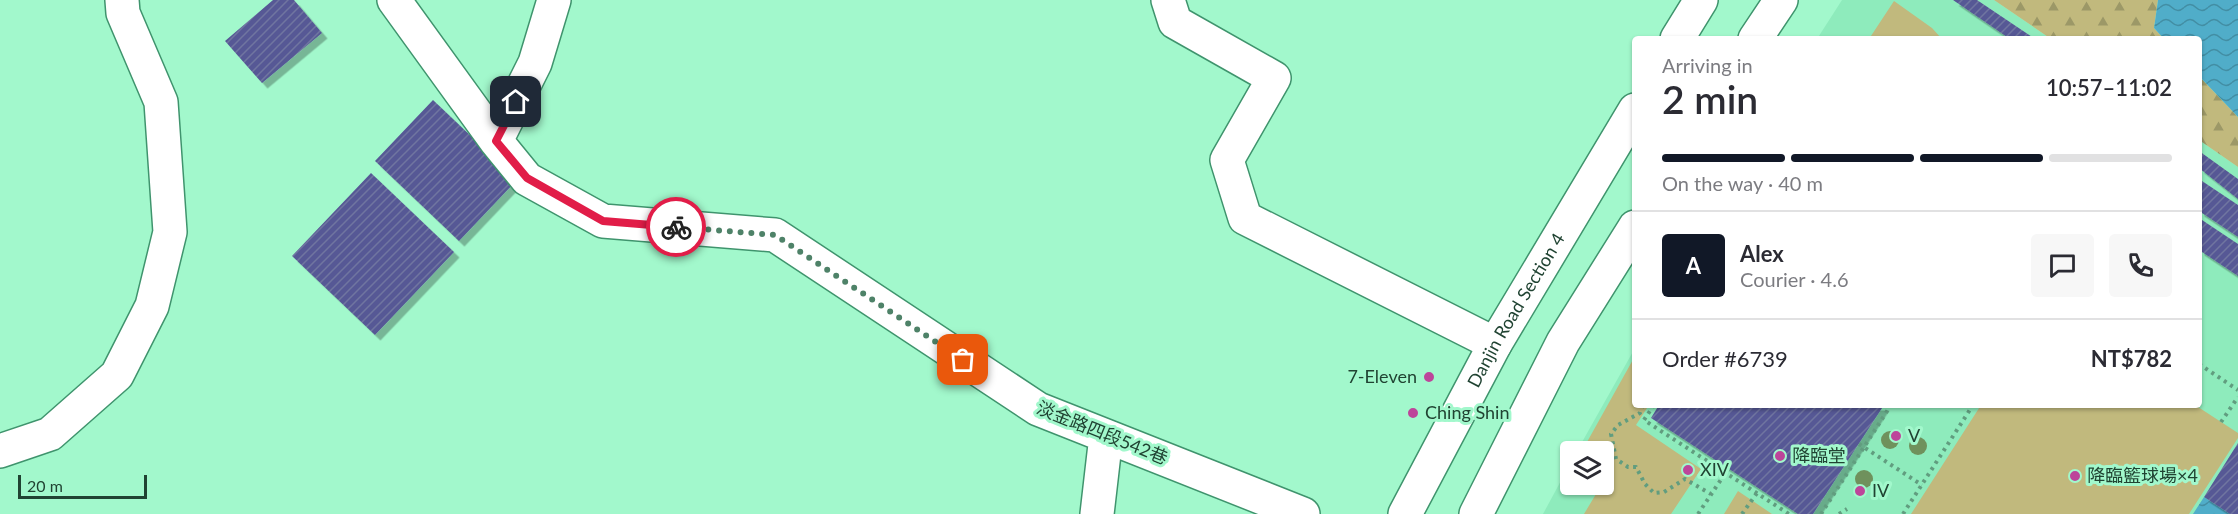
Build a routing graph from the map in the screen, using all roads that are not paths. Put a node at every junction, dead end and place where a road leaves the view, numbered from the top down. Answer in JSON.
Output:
{"nodes":[{"id":1,"x":122,"y":0,"type":"edge"},
{"id":2,"x":394,"y":0,"type":"edge"},
{"id":3,"x":554,"y":0,"type":"edge"},
{"id":4,"x":1168,"y":0,"type":"edge"},
{"id":5,"x":1701,"y":0,"type":"edge"},
{"id":6,"x":1781,"y":0,"type":"edge"},
{"id":7,"x":1679,"y":36,"type":"edge"},
{"id":8,"x":1757,"y":36,"type":"edge"},
{"id":9,"x":1632,"y":115,"type":"edge"},
{"id":10,"x":496,"y":141,"type":"junction"},
{"id":11,"x":1632,"y":232,"type":"edge"},
{"id":12,"x":1495,"y":344,"type":"junction"},
{"id":13,"x":1106,"y":436,"type":"junction"},
{"id":14,"x":0,"y":451,"type":"edge"},
{"id":15,"x":1097,"y":514,"type":"edge"},
{"id":16,"x":1303,"y":514,"type":"edge"},
{"id":17,"x":1405,"y":514,"type":"edge"},
{"id":18,"x":1476,"y":514,"type":"edge"}],
"edges":[{"from":1,"to":14,"type":"street"},
{"from":2,"to":10,"type":"street","name":"淡金路四段542巷"},
{"from":3,"to":10,"type":"street"},
{"from":4,"to":12,"type":"street"},
{"from":5,"to":7,"type":"street"},
{"from":6,"to":8,"type":"street"},
{"from":9,"to":12,"type":"street","name":"Danjin Road Section 4"},
{"from":10,"to":13,"type":"street","name":"淡金路四段542巷"},
{"from":11,"to":18,"type":"street"},
{"from":12,"to":17,"type":"street","name":"Danjin Road Section 4"},
{"from":13,"to":15,"type":"street"},
{"from":13,"to":16,"type":"street","name":"淡金路四段542巷"}]}
